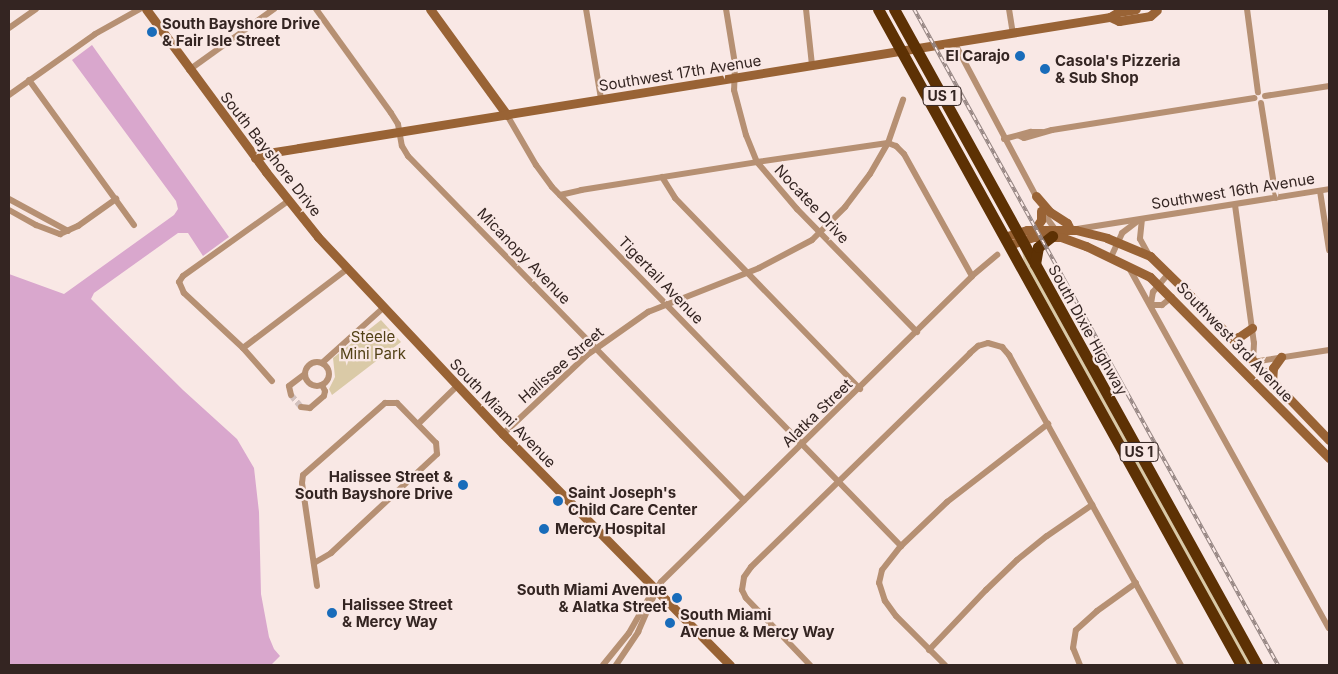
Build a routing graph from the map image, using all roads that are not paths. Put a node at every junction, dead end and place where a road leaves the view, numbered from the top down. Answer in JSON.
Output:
{"nodes":[{"id":1,"x":36,"y":9,"type":"edge"},
{"id":2,"x":140,"y":9,"type":"edge"},
{"id":3,"x":146,"y":9,"type":"edge"},
{"id":4,"x":274,"y":9,"type":"edge"},
{"id":5,"x":316,"y":9,"type":"edge"},
{"id":6,"x":430,"y":9,"type":"edge"},
{"id":7,"x":586,"y":9,"type":"edge"},
{"id":8,"x":726,"y":9,"type":"edge"},
{"id":9,"x":806,"y":9,"type":"edge"},
{"id":10,"x":878,"y":9,"type":"edge"},
{"id":11,"x":894,"y":9,"type":"edge"},
{"id":12,"x":1009,"y":9,"type":"edge"},
{"id":13,"x":1136,"y":9,"type":"edge"},
{"id":14,"x":1158,"y":9,"type":"edge"},
{"id":15,"x":1247,"y":9,"type":"edge"},
{"id":16,"x":1110,"y":13,"type":"edge"},
{"id":17,"x":9,"y":28,"type":"edge"},
{"id":18,"x":1013,"y":33,"type":"junction"},
{"id":19,"x":954,"y":42,"type":"junction"},
{"id":20,"x":916,"y":49,"type":"junction"},
{"id":21,"x":901,"y":51,"type":"junction"},
{"id":22,"x":812,"y":65,"type":"junction"},
{"id":23,"x":189,"y":70,"type":"junction"},
{"id":24,"x":734,"y":78,"type":"junction"},
{"id":25,"x":30,"y":80,"type":"junction"},
{"id":26,"x":1329,"y":86,"type":"edge"},
{"id":27,"x":1258,"y":92,"type":"junction"},
{"id":28,"x":9,"y":95,"type":"edge"},
{"id":29,"x":1265,"y":96,"type":"junction"},
{"id":30,"x":1254,"y":98,"type":"junction"},
{"id":31,"x":601,"y":99,"type":"junction"},
{"id":32,"x":903,"y":100,"type":"dead end"},
{"id":33,"x":1261,"y":103,"type":"junction"},
{"id":34,"x":507,"y":115,"type":"junction"},
{"id":35,"x":399,"y":131,"type":"junction"},
{"id":36,"x":1004,"y":139,"type":"junction"},
{"id":37,"x":888,"y":143,"type":"junction"},
{"id":38,"x":255,"y":158,"type":"junction"},
{"id":39,"x":757,"y":162,"type":"junction"},
{"id":40,"x":662,"y":177,"type":"junction"},
{"id":41,"x":1329,"y":189,"type":"edge"},
{"id":42,"x":1320,"y":191,"type":"junction"},
{"id":43,"x":560,"y":195,"type":"junction"},
{"id":44,"x":1036,"y":196,"type":"junction"},
{"id":45,"x":1276,"y":198,"type":"junction"},
{"id":46,"x":9,"y":199,"type":"edge"},
{"id":47,"x":116,"y":199,"type":"junction"},
{"id":48,"x":288,"y":201,"type":"junction"},
{"id":49,"x":1235,"y":205,"type":"junction"},
{"id":50,"x":9,"y":210,"type":"edge"},
{"id":51,"x":1042,"y":211,"type":"junction"},
{"id":52,"x":1142,"y":219,"type":"junction"},
{"id":53,"x":134,"y":225,"type":"dead end"},
{"id":54,"x":1035,"y":229,"type":"junction"},
{"id":55,"x":1073,"y":229,"type":"junction"},
{"id":56,"x":68,"y":231,"type":"junction"},
{"id":57,"x":820,"y":232,"type":"junction"},
{"id":58,"x":1056,"y":234,"type":"junction"},
{"id":59,"x":1019,"y":236,"type":"junction"},
{"id":60,"x":1007,"y":241,"type":"junction"},
{"id":61,"x":1118,"y":242,"type":"junction"},
{"id":62,"x":1329,"y":250,"type":"edge"},
{"id":63,"x":997,"y":255,"type":"dead end"},
{"id":64,"x":1150,"y":256,"type":"junction"},
{"id":65,"x":1111,"y":257,"type":"junction"},
{"id":66,"x":1035,"y":264,"type":"junction"},
{"id":67,"x":1127,"y":265,"type":"junction"},
{"id":68,"x":347,"y":269,"type":"junction"},
{"id":69,"x":747,"y":273,"type":"junction"},
{"id":70,"x":1169,"y":273,"type":"junction"},
{"id":71,"x":972,"y":276,"type":"junction"},
{"id":72,"x":1160,"y":284,"type":"junction"},
{"id":73,"x":1172,"y":297,"type":"junction"},
{"id":74,"x":665,"y":304,"type":"junction"},
{"id":75,"x":1151,"y":305,"type":"junction"},
{"id":76,"x":383,"y":308,"type":"junction"},
{"id":77,"x":1252,"y":328,"type":"junction"},
{"id":78,"x":917,"y":332,"type":"junction"},
{"id":79,"x":1230,"y":338,"type":"junction"},
{"id":80,"x":243,"y":348,"type":"junction"},
{"id":81,"x":596,"y":348,"type":"junction"},
{"id":82,"x":1329,"y":350,"type":"edge"},
{"id":83,"x":1281,"y":357,"type":"junction"},
{"id":84,"x":1253,"y":362,"type":"junction"},
{"id":85,"x":322,"y":363,"type":"junction"},
{"id":86,"x":1244,"y":371,"type":"junction"},
{"id":87,"x":305,"y":374,"type":"junction"},
{"id":88,"x":272,"y":381,"type":"dead end"},
{"id":89,"x":1272,"y":382,"type":"junction"},
{"id":90,"x":322,"y":385,"type":"junction"},
{"id":91,"x":457,"y":386,"type":"junction"},
{"id":92,"x":860,"y":389,"type":"junction"},
{"id":93,"x":291,"y":395,"type":"dead end"},
{"id":94,"x":301,"y":407,"type":"dead end"},
{"id":95,"x":418,"y":424,"type":"junction"},
{"id":96,"x":1048,"y":424,"type":"junction"},
{"id":97,"x":503,"y":434,"type":"junction"},
{"id":98,"x":1329,"y":440,"type":"edge"},
{"id":99,"x":803,"y":444,"type":"junction"},
{"id":100,"x":1329,"y":458,"type":"edge"},
{"id":101,"x":839,"y":482,"type":"junction"},
{"id":102,"x":744,"y":500,"type":"junction"},
{"id":103,"x":1092,"y":505,"type":"junction"},
{"id":104,"x":901,"y":546,"type":"junction"},
{"id":105,"x":314,"y":563,"type":"junction"},
{"id":106,"x":1136,"y":584,"type":"junction"},
{"id":107,"x":317,"y":586,"type":"dead end"},
{"id":108,"x":656,"y":590,"type":"junction"},
{"id":109,"x":1329,"y":628,"type":"edge"},
{"id":110,"x":930,"y":650,"type":"junction"},
{"id":111,"x":604,"y":664,"type":"edge"},
{"id":112,"x":614,"y":665,"type":"edge"},
{"id":113,"x":730,"y":665,"type":"edge"},
{"id":114,"x":810,"y":665,"type":"edge"},
{"id":115,"x":945,"y":665,"type":"edge"},
{"id":116,"x":1080,"y":665,"type":"edge"},
{"id":117,"x":1181,"y":665,"type":"edge"},
{"id":118,"x":1241,"y":665,"type":"edge"},
{"id":119,"x":1257,"y":665,"type":"edge"}],
"edges":[{"from":1,"to":17,"type":"street"},
{"from":2,"to":25,"type":"street"},
{"from":3,"to":23,"type":"main road","name":"South Bayshore Drive"},
{"from":4,"to":23,"type":"street"},
{"from":5,"to":35,"type":"street","name":"Micanopy Avenue"},
{"from":6,"to":34,"type":"main road","name":"Tigertail Avenue"},
{"from":7,"to":31,"type":"street"},
{"from":8,"to":24,"type":"street","name":"Nocatee Drive"},
{"from":9,"to":22,"type":"street"},
{"from":10,"to":21,"type":"highway","name":"South Dixie Highway","number":"US 1"},
{"from":11,"to":20,"type":"highway","name":"South Dixie Highway","number":"US 1"},
{"from":12,"to":18,"type":"street"},
{"from":13,"to":16,"type":"main road","name":"Southwest 17th Avenue"},
{"from":14,"to":16,"type":"main road","name":"Southwest 17th Avenue"},
{"from":15,"to":27,"type":"street"},
{"from":16,"to":18,"type":"main road","name":"Southwest 17th Avenue"},
{"from":18,"to":19,"type":"main road","name":"Southwest 17th Avenue"},
{"from":19,"to":20,"type":"main road","name":"Southwest 17th Avenue"},
{"from":19,"to":36,"type":"street"},
{"from":20,"to":21,"type":"main road","name":"Southwest 17th Avenue"},
{"from":20,"to":59,"type":"highway","name":"South Dixie Highway","number":"US 1"},
{"from":21,"to":22,"type":"main road","name":"Southwest 17th Avenue"},
{"from":21,"to":60,"type":"highway","name":"South Dixie Highway","number":"US 1"},
{"from":22,"to":24,"type":"main road","name":"Southwest 17th Avenue"},
{"from":23,"to":38,"type":"main road","name":"South Bayshore Drive"},
{"from":24,"to":31,"type":"main road","name":"Southwest 17th Avenue"},
{"from":24,"to":39,"type":"street","name":"Nocatee Drive"},
{"from":25,"to":28,"type":"street"},
{"from":25,"to":47,"type":"street"},
{"from":26,"to":29,"type":"street"},
{"from":27,"to":29,"type":"street"},
{"from":27,"to":30,"type":"street"},
{"from":29,"to":33,"type":"street"},
{"from":30,"to":33,"type":"street"},
{"from":30,"to":36,"type":"street"},
{"from":31,"to":34,"type":"main road","name":"Southwest 17th Avenue"},
{"from":32,"to":37,"type":"street","name":"Halissee Street"},
{"from":33,"to":45,"type":"street"},
{"from":34,"to":35,"type":"main road","name":"Southwest 17th Avenue"},
{"from":34,"to":43,"type":"street","name":"Tigertail Avenue"},
{"from":35,"to":38,"type":"main road","name":"Southwest 17th Avenue"},
{"from":35,"to":81,"type":"street","name":"Micanopy Avenue"},
{"from":36,"to":44,"type":"street"},
{"from":37,"to":39,"type":"street"},
{"from":37,"to":57,"type":"street","name":"Halissee Street"},
{"from":37,"to":71,"type":"street"},
{"from":38,"to":48,"type":"main road","name":"South Bayshore Drive"},
{"from":39,"to":40,"type":"street"},
{"from":39,"to":57,"type":"street","name":"Nocatee Drive"},
{"from":40,"to":43,"type":"street"},
{"from":40,"to":69,"type":"street"},
{"from":41,"to":42,"type":"street","name":"Southwest 16th Avenue"},
{"from":42,"to":45,"type":"street","name":"Southwest 16th Avenue"},
{"from":42,"to":62,"type":"street"},
{"from":43,"to":74,"type":"street","name":"Tigertail Avenue"},
{"from":44,"to":51,"type":"street"},
{"from":44,"to":55,"type":"main road"},
{"from":45,"to":49,"type":"street","name":"Southwest 16th Avenue"},
{"from":46,"to":56,"type":"street"},
{"from":47,"to":53,"type":"street"},
{"from":47,"to":56,"type":"street"},
{"from":48,"to":68,"type":"main road","name":"South Bayshore Drive"},
{"from":48,"to":80,"type":"street"},
{"from":49,"to":52,"type":"street","name":"Southwest 16th Avenue"},
{"from":49,"to":77,"type":"street"},
{"from":50,"to":56,"type":"street"},
{"from":51,"to":54,"type":"main road"},
{"from":51,"to":58,"type":"street"},
{"from":52,"to":55,"type":"street","name":"Southwest 16th Avenue"},
{"from":52,"to":61,"type":"street","name":"Southwest 16th Avenue"},
{"from":52,"to":64,"type":"street","name":"Southwest 16th Avenue"},
{"from":54,"to":58,"type":"main road","name":"Southwest 16th Avenue"},
{"from":54,"to":59,"type":"main road","name":"Southwest 16th Avenue"},
{"from":55,"to":58,"type":"main road","name":"Southwest 16th Avenue"},
{"from":55,"to":61,"type":"main road","name":"Southwest 16th Avenue"},
{"from":57,"to":69,"type":"street","name":"Halissee Street"},
{"from":57,"to":78,"type":"street","name":"Nocatee Drive"},
{"from":58,"to":59,"type":"main road","name":"Southwest 16th Avenue"},
{"from":58,"to":65,"type":"main road","name":"Southwest 16th Avenue"},
{"from":58,"to":66,"type":"highway"},
{"from":59,"to":60,"type":"main road","name":"Southwest 16th Avenue"},
{"from":59,"to":66,"type":"highway","name":"South Dixie Highway","number":"US 1"},
{"from":60,"to":118,"type":"highway","name":"South Dixie Highway","number":"US 1"},
{"from":61,"to":64,"type":"main road","name":"Southwest 3rd Avenue"},
{"from":61,"to":65,"type":"street","name":"Southwest 16th Avenue"},
{"from":63,"to":71,"type":"street","name":"Alatka Street"},
{"from":64,"to":70,"type":"main road","name":"Southwest 3rd Avenue"},
{"from":65,"to":67,"type":"main road","name":"Southwest 3rd Avenue"},
{"from":66,"to":119,"type":"highway","name":"South Dixie Highway","number":"US 1"},
{"from":67,"to":72,"type":"main road","name":"Southwest 3rd Avenue"},
{"from":67,"to":75,"type":"street"},
{"from":68,"to":76,"type":"main road","name":"South Bayshore Drive"},
{"from":68,"to":80,"type":"street"},
{"from":69,"to":74,"type":"street","name":"Halissee Street"},
{"from":69,"to":92,"type":"street"},
{"from":70,"to":72,"type":"street"},
{"from":70,"to":79,"type":"main road","name":"Southwest 3rd Avenue"},
{"from":71,"to":78,"type":"street","name":"Alatka Street"},
{"from":72,"to":73,"type":"main road","name":"Southwest 3rd Avenue"},
{"from":72,"to":75,"type":"street"},
{"from":73,"to":75,"type":"street"},
{"from":73,"to":86,"type":"main road","name":"Southwest 3rd Avenue"},
{"from":74,"to":81,"type":"street","name":"Halissee Street"},
{"from":74,"to":99,"type":"street","name":"Tigertail Avenue"},
{"from":75,"to":109,"type":"street"},
{"from":76,"to":85,"type":"street"},
{"from":76,"to":91,"type":"main road","name":"South Miami Avenue"},
{"from":77,"to":79,"type":"main road"},
{"from":77,"to":84,"type":"street"},
{"from":78,"to":92,"type":"street","name":"Alatka Street"},
{"from":79,"to":84,"type":"main road","name":"Southwest 3rd Avenue"},
{"from":80,"to":88,"type":"street"},
{"from":81,"to":97,"type":"street","name":"Halissee Street"},
{"from":81,"to":102,"type":"street","name":"Micanopy Avenue"},
{"from":82,"to":83,"type":"street"},
{"from":83,"to":84,"type":"street"},
{"from":83,"to":89,"type":"main road"},
{"from":84,"to":86,"type":"main road"},
{"from":84,"to":89,"type":"main road","name":"Southwest 3rd Avenue"},
{"from":85,"to":87,"type":"street"},
{"from":85,"to":90,"type":"street"},
{"from":86,"to":100,"type":"main road","name":"Southwest 3rd Avenue"},
{"from":87,"to":90,"type":"street"},
{"from":87,"to":93,"type":"street"},
{"from":89,"to":98,"type":"main road","name":"Southwest 3rd Avenue"},
{"from":90,"to":94,"type":"street"},
{"from":91,"to":95,"type":"street"},
{"from":91,"to":97,"type":"main road","name":"South Miami Avenue"},
{"from":92,"to":99,"type":"street","name":"Alatka Street"},
{"from":95,"to":105,"type":"street"},
{"from":95,"to":105,"type":"street"},
{"from":96,"to":101,"type":"street"},
{"from":96,"to":103,"type":"street"},
{"from":96,"to":104,"type":"street"},
{"from":97,"to":108,"type":"main road","name":"South Miami Avenue"},
{"from":99,"to":101,"type":"street","name":"Tigertail Avenue"},
{"from":99,"to":102,"type":"street","name":"Alatka Street"},
{"from":101,"to":104,"type":"street","name":"Tigertail Avenue"},
{"from":101,"to":114,"type":"street"},
{"from":102,"to":108,"type":"street","name":"Alatka Street"},
{"from":103,"to":106,"type":"street"},
{"from":103,"to":110,"type":"street"},
{"from":104,"to":110,"type":"street"},
{"from":105,"to":107,"type":"street"},
{"from":106,"to":116,"type":"street"},
{"from":106,"to":117,"type":"street"},
{"from":108,"to":111,"type":"street"},
{"from":108,"to":112,"type":"street"},
{"from":108,"to":113,"type":"main road","name":"South Miami Avenue"},
{"from":110,"to":115,"type":"street"},
{"from":111,"to":112,"type":"street"}]}
